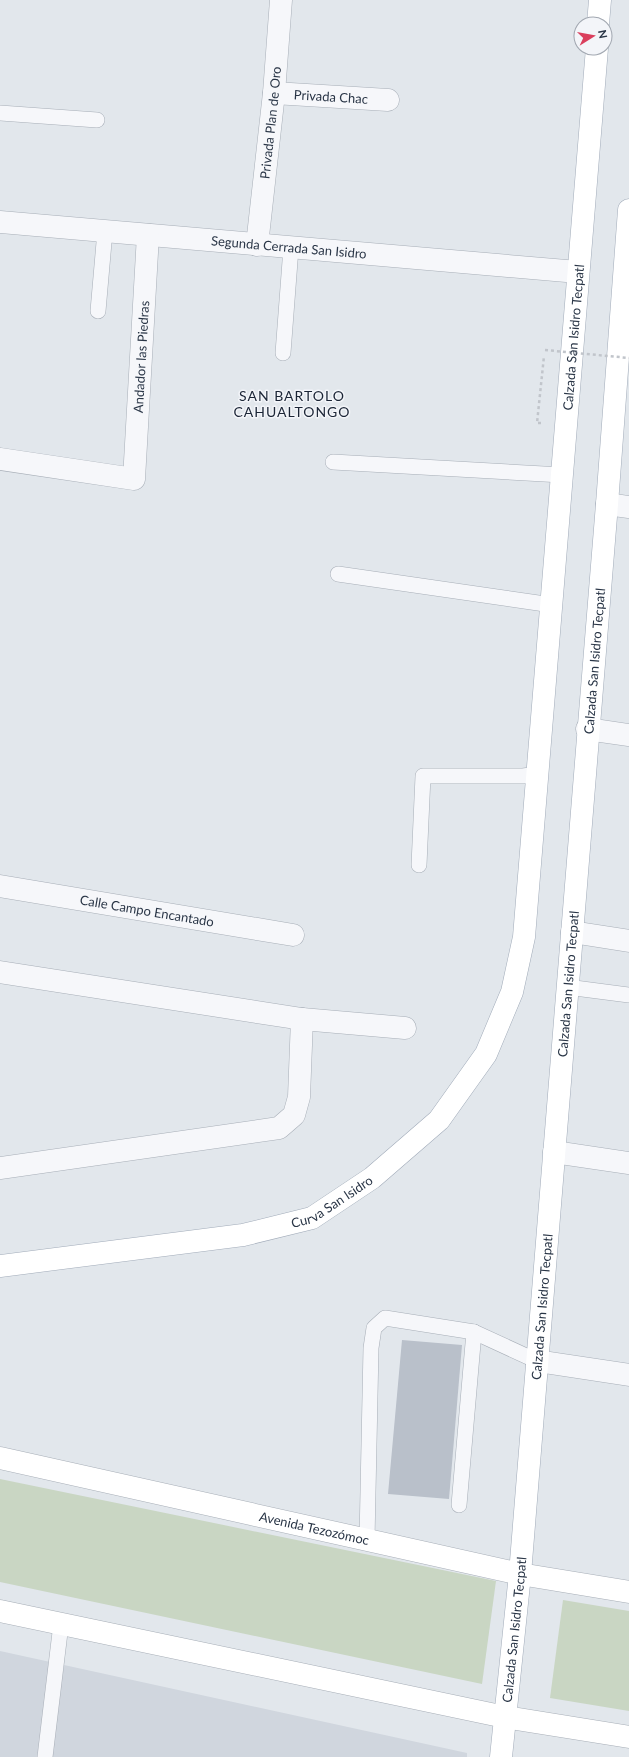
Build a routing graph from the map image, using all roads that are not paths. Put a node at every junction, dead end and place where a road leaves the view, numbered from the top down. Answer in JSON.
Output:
{"nodes":[{"id":1,"x":281,"y":0,"type":"edge"},
{"id":2,"x":600,"y":0,"type":"edge"},
{"id":3,"x":599,"y":16,"type":"edge"},
{"id":4,"x":596,"y":56,"type":"edge"},
{"id":5,"x":274,"y":93,"type":"junction"},
{"id":6,"x":388,"y":100,"type":"dead end"},
{"id":7,"x":0,"y":113,"type":"edge"},
{"id":8,"x":97,"y":120,"type":"dead end"},
{"id":9,"x":629,"y":210,"type":"edge"},
{"id":10,"x":0,"y":222,"type":"edge"},
{"id":11,"x":105,"y":231,"type":"junction"},
{"id":12,"x":148,"y":235,"type":"junction"},
{"id":13,"x":257,"y":245,"type":"junction"},
{"id":14,"x":628,"y":247,"type":"edge"},
{"id":15,"x":290,"y":248,"type":"junction"},
{"id":16,"x":578,"y":272,"type":"junction"},
{"id":17,"x":98,"y":311,"type":"dead end"},
{"id":18,"x":283,"y":353,"type":"dead end"},
{"id":19,"x":0,"y":459,"type":"edge"},
{"id":20,"x":333,"y":462,"type":"dead end"},
{"id":21,"x":562,"y":475,"type":"junction"},
{"id":22,"x":607,"y":504,"type":"junction"},
{"id":23,"x":629,"y":507,"type":"edge"},
{"id":24,"x":338,"y":574,"type":"dead end"},
{"id":25,"x":552,"y":605,"type":"junction"},
{"id":26,"x":587,"y":729,"type":"junction"},
{"id":27,"x":629,"y":735,"type":"edge"},
{"id":28,"x":538,"y":774,"type":"junction"},
{"id":29,"x":419,"y":865,"type":"dead end"},
{"id":30,"x":0,"y":886,"type":"edge"},
{"id":31,"x":572,"y":932,"type":"junction"},
{"id":32,"x":293,"y":935,"type":"dead end"},
{"id":33,"x":524,"y":937,"type":"joint"},
{"id":34,"x":629,"y":941,"type":"edge"},
{"id":35,"x":0,"y":972,"type":"edge"},
{"id":36,"x":567,"y":987,"type":"junction"},
{"id":37,"x":629,"y":995,"type":"edge"},
{"id":38,"x":302,"y":1020,"type":"junction"},
{"id":39,"x":404,"y":1028,"type":"dead end"},
{"id":40,"x":554,"y":1152,"type":"junction"},
{"id":41,"x":629,"y":1163,"type":"edge"},
{"id":42,"x":0,"y":1168,"type":"edge"},
{"id":43,"x":0,"y":1266,"type":"edge"},
{"id":44,"x":474,"y":1332,"type":"junction"},
{"id":45,"x":537,"y":1361,"type":"junction"},
{"id":46,"x":629,"y":1375,"type":"edge"},
{"id":47,"x":0,"y":1458,"type":"edge"},
{"id":48,"x":459,"y":1505,"type":"dead end"},
{"id":49,"x":367,"y":1540,"type":"junction"},
{"id":50,"x":520,"y":1574,"type":"junction"},
{"id":51,"x":629,"y":1592,"type":"edge"},
{"id":52,"x":0,"y":1611,"type":"edge"},
{"id":53,"x":61,"y":1624,"type":"junction"},
{"id":54,"x":505,"y":1717,"type":"junction"},
{"id":55,"x":629,"y":1737,"type":"edge"},
{"id":56,"x":45,"y":1757,"type":"edge"},
{"id":57,"x":501,"y":1757,"type":"edge"}],
"edges":[{"from":1,"to":5,"type":"street","name":"Privada Plan de Oro"},
{"from":2,"to":3,"type":"main road"},
{"from":4,"to":16,"type":"main road","name":"Calzada San Isidro Tecpatl"},
{"from":5,"to":6,"type":"street","name":"Privada Chac"},
{"from":5,"to":13,"type":"street","name":"Privada Plan de Oro"},
{"from":7,"to":8,"type":"lane"},
{"from":9,"to":14,"type":"main road","name":"Calzada San Isidro Tecpatl"},
{"from":10,"to":11,"type":"street","name":"Segunda Cerrada San Isidro"},
{"from":11,"to":12,"type":"street","name":"Segunda Cerrada San Isidro"},
{"from":11,"to":17,"type":"lane"},
{"from":12,"to":13,"type":"street","name":"Segunda Cerrada San Isidro"},
{"from":12,"to":19,"type":"street","name":"Andador las Piedras"},
{"from":13,"to":15,"type":"street","name":"Segunda Cerrada San Isidro"},
{"from":14,"to":22,"type":"main road","name":"Calzada San Isidro Tecpatl"},
{"from":15,"to":16,"type":"street","name":"Segunda Cerrada San Isidro"},
{"from":15,"to":18,"type":"lane"},
{"from":16,"to":21,"type":"main road","name":"Calzada San Isidro Tecpatl"},
{"from":20,"to":21,"type":"lane"},
{"from":21,"to":25,"type":"main road","name":"Calzada San Isidro Tecpatl"},
{"from":22,"to":23,"type":"street"},
{"from":22,"to":26,"type":"main road","name":"Calzada San Isidro Tecpatl"},
{"from":24,"to":25,"type":"lane"},
{"from":25,"to":28,"type":"main road","name":"Calzada San Isidro Tecpatl"},
{"from":26,"to":27,"type":"street"},
{"from":26,"to":31,"type":"main road","name":"Calzada San Isidro Tecpatl"},
{"from":28,"to":29,"type":"lane"},
{"from":28,"to":33,"type":"main road","name":"Calzada San Isidro Tecpatl"},
{"from":30,"to":32,"type":"street","name":"Calle Campo Encantado"},
{"from":31,"to":34,"type":"street"},
{"from":31,"to":36,"type":"main road","name":"Calzada San Isidro Tecpatl"},
{"from":33,"to":43,"type":"main road","name":"Curva San Isidro"},
{"from":35,"to":38,"type":"street"},
{"from":36,"to":37,"type":"lane"},
{"from":36,"to":40,"type":"main road","name":"Calzada San Isidro Tecpatl"},
{"from":38,"to":39,"type":"street"},
{"from":38,"to":42,"type":"street"},
{"from":40,"to":41,"type":"street"},
{"from":40,"to":45,"type":"main road","name":"Calzada San Isidro Tecpatl"},
{"from":44,"to":45,"type":"lane"},
{"from":44,"to":48,"type":"lane"},
{"from":44,"to":49,"type":"lane"},
{"from":45,"to":46,"type":"street"},
{"from":45,"to":50,"type":"main road","name":"Calzada San Isidro Tecpatl"},
{"from":47,"to":49,"type":"main road","name":"Avenida Tezozómoc"},
{"from":49,"to":50,"type":"main road","name":"Avenida Tezozómoc"},
{"from":50,"to":51,"type":"main road","name":"Avenida Tezozómoc"},
{"from":50,"to":54,"type":"main road","name":"Calzada San Isidro Tecpatl"},
{"from":52,"to":53,"type":"main road"},
{"from":53,"to":54,"type":"main road"},
{"from":53,"to":56,"type":"lane"},
{"from":54,"to":55,"type":"main road"},
{"from":54,"to":57,"type":"main road","name":"Calzada San Isidro Tecpatl"}]}
